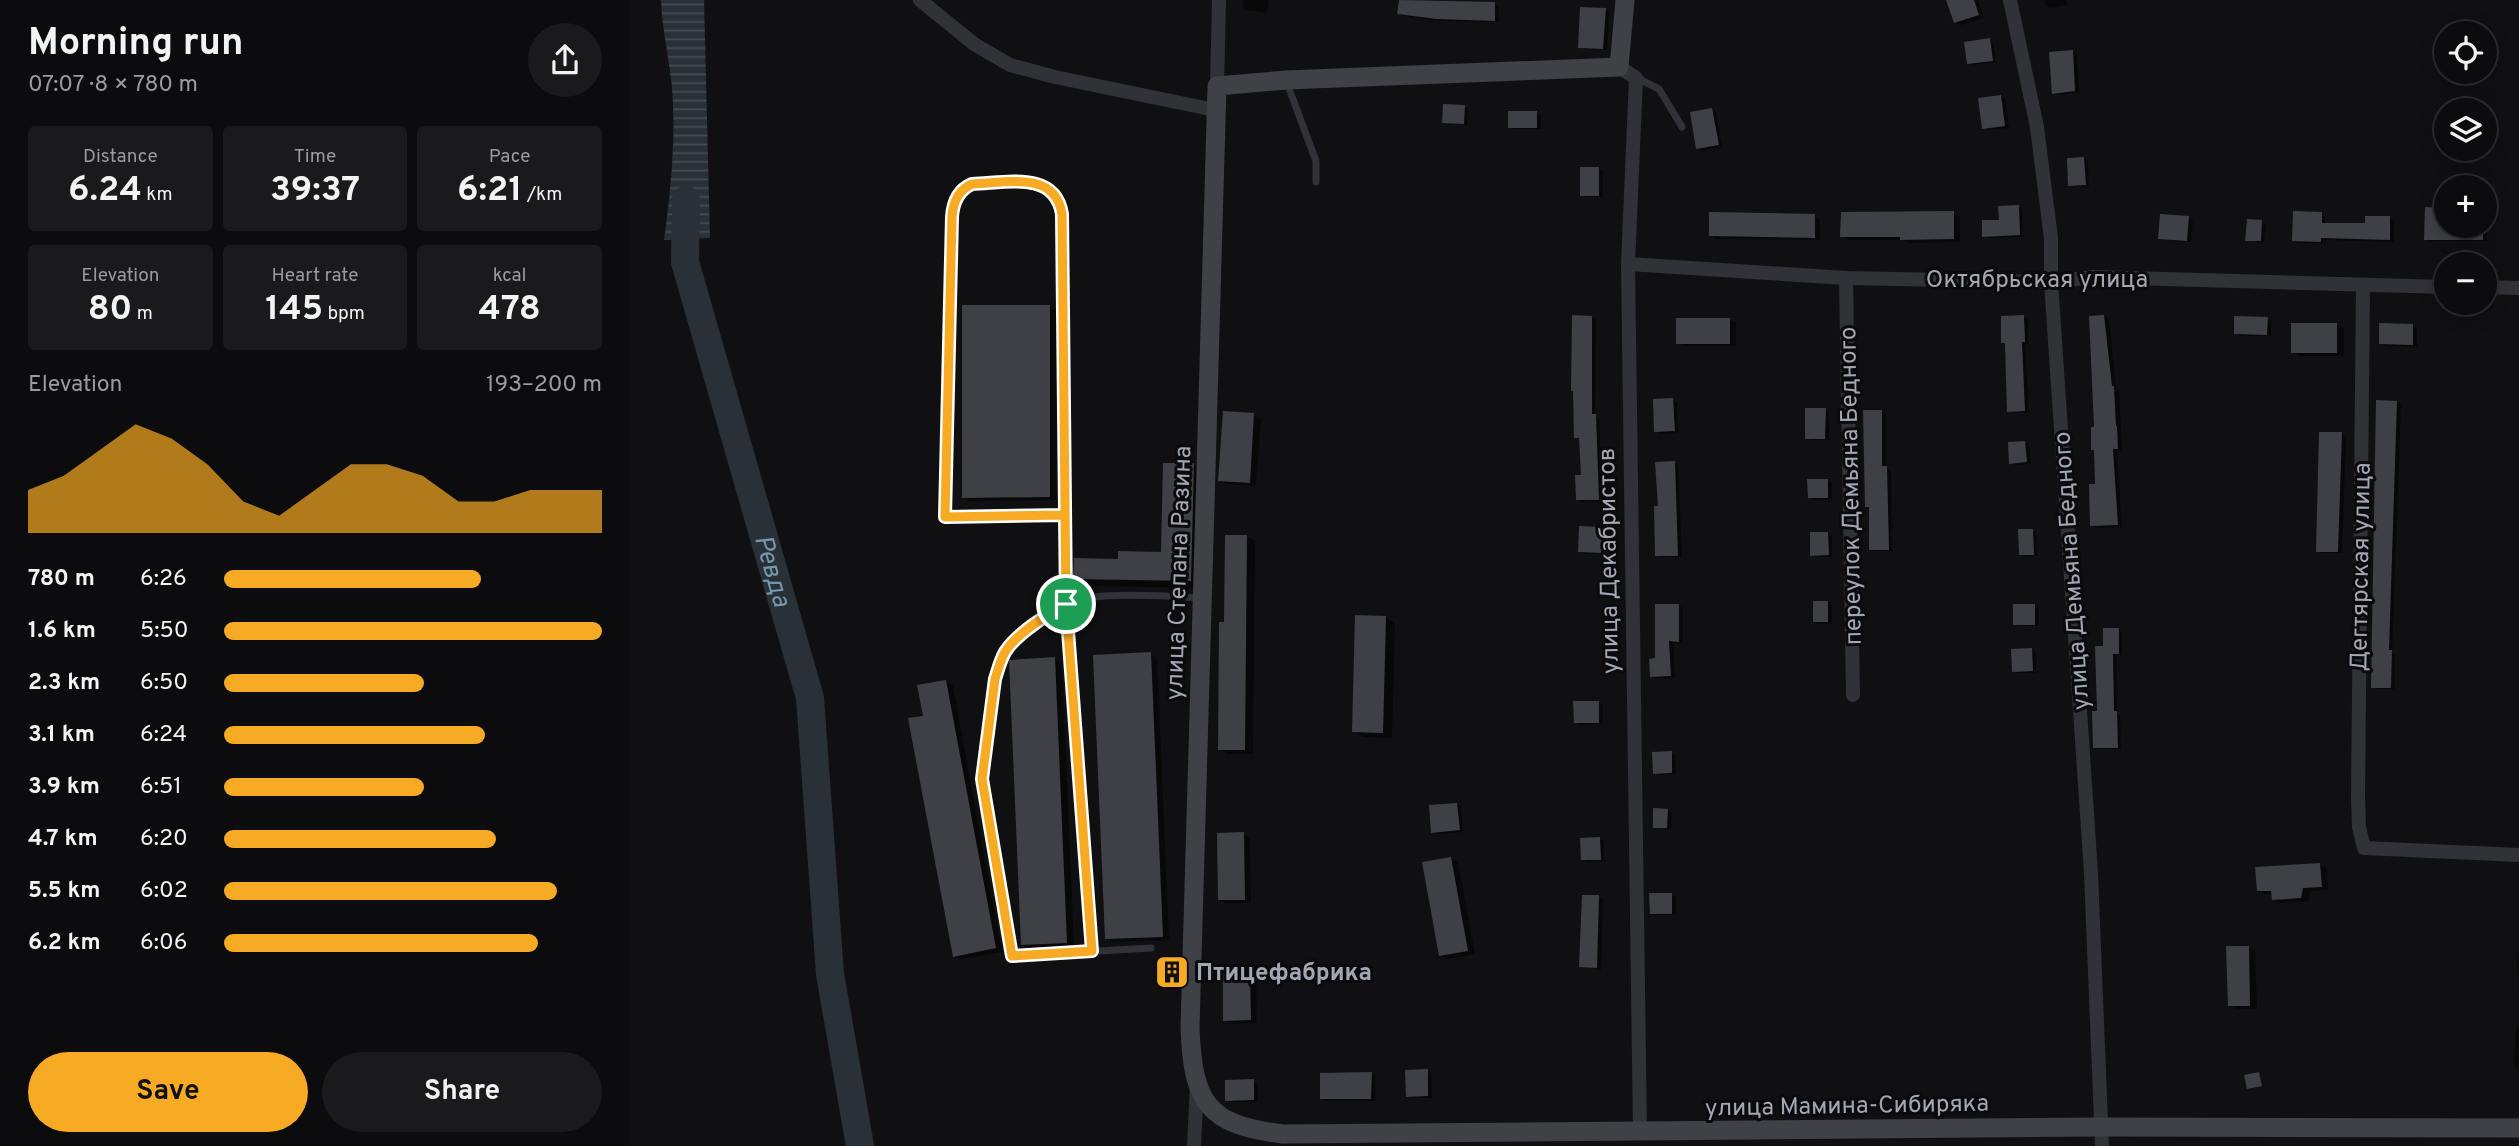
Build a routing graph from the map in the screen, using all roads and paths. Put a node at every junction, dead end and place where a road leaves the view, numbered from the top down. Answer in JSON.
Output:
{"nodes":[{"id":1,"x":920,"y":0,"type":"edge"},
{"id":2,"x":1219,"y":0,"type":"edge"},
{"id":3,"x":1625,"y":0,"type":"edge"},
{"id":4,"x":2010,"y":0,"type":"edge"},
{"id":5,"x":1619,"y":67,"type":"junction"},
{"id":6,"x":1636,"y":78,"type":"junction"},
{"id":7,"x":1286,"y":80,"type":"junction"},
{"id":8,"x":1217,"y":86,"type":"junction"},
{"id":9,"x":1215,"y":110,"type":"junction"},
{"id":10,"x":1682,"y":127,"type":"dead end"},
{"id":11,"x":1316,"y":182,"type":"dead end"},
{"id":12,"x":1628,"y":264,"type":"junction"},
{"id":13,"x":1846,"y":278,"type":"junction"},
{"id":14,"x":2051,"y":282,"type":"junction"},
{"id":15,"x":2363,"y":285,"type":"junction"},
{"id":16,"x":2434,"y":287,"type":"edge"},
{"id":17,"x":2497,"y":287,"type":"edge"},
{"id":18,"x":2519,"y":288,"type":"edge"},
{"id":19,"x":1065,"y":515,"type":"junction"},
{"id":20,"x":1202,"y":598,"type":"junction"},
{"id":21,"x":1066,"y":604,"type":"junction"},
{"id":22,"x":1853,"y":695,"type":"dead end"},
{"id":23,"x":2519,"y":855,"type":"edge"},
{"id":24,"x":1152,"y":948,"type":"dead end"},
{"id":25,"x":1092,"y":951,"type":"junction"},
{"id":26,"x":1197,"y":1084,"type":"junction"},
{"id":27,"x":2519,"y":1128,"type":"edge"},
{"id":28,"x":1640,"y":1132,"type":"junction"},
{"id":29,"x":2102,"y":1136,"type":"edge"},
{"id":30,"x":1194,"y":1146,"type":"edge"}],
"edges":[{"from":1,"to":9,"type":"street"},
{"from":2,"to":8,"type":"street","name":"улица Степана Разина"},
{"from":3,"to":5,"type":"street"},
{"from":4,"to":14,"type":"street","name":"улица Демьяна Бедного"},
{"from":5,"to":6,"type":"street"},
{"from":5,"to":7,"type":"street"},
{"from":6,"to":10,"type":"lane"},
{"from":6,"to":12,"type":"street","name":"улица Декабристов"},
{"from":7,"to":8,"type":"street"},
{"from":7,"to":11,"type":"lane"},
{"from":8,"to":9,"type":"street","name":"улица Степана Разина"},
{"from":9,"to":20,"type":"street","name":"улица Степана Разина"},
{"from":12,"to":13,"type":"street","name":"Октябрьская улица"},
{"from":12,"to":28,"type":"street","name":"улица Декабристов"},
{"from":13,"to":14,"type":"street","name":"Октябрьская улица"},
{"from":13,"to":22,"type":"street","name":"переулок Демьяна Бедного"},
{"from":14,"to":15,"type":"street","name":"Октябрьская улица"},
{"from":14,"to":29,"type":"street","name":"улица Демьяна Бедного"},
{"from":15,"to":16,"type":"street","name":"Октябрьская улица"},
{"from":15,"to":23,"type":"street","name":"Дегтярская улица"},
{"from":17,"to":18,"type":"street"},
{"from":19,"to":19,"type":"lane"},
{"from":19,"to":21,"type":"lane"},
{"from":20,"to":21,"type":"lane"},
{"from":20,"to":26,"type":"street","name":"улица Степана Разина"},
{"from":21,"to":25,"type":"lane"},
{"from":21,"to":25,"type":"lane"},
{"from":24,"to":25,"type":"lane"},
{"from":26,"to":28,"type":"street","name":"улица Мамина-Сибиряка"},
{"from":26,"to":30,"type":"street","name":"улица Степана Разина"},
{"from":27,"to":29,"type":"street","name":"улица Мамина-Сибиряка"},
{"from":28,"to":29,"type":"street","name":"улица Мамина-Сибиряка"}]}
